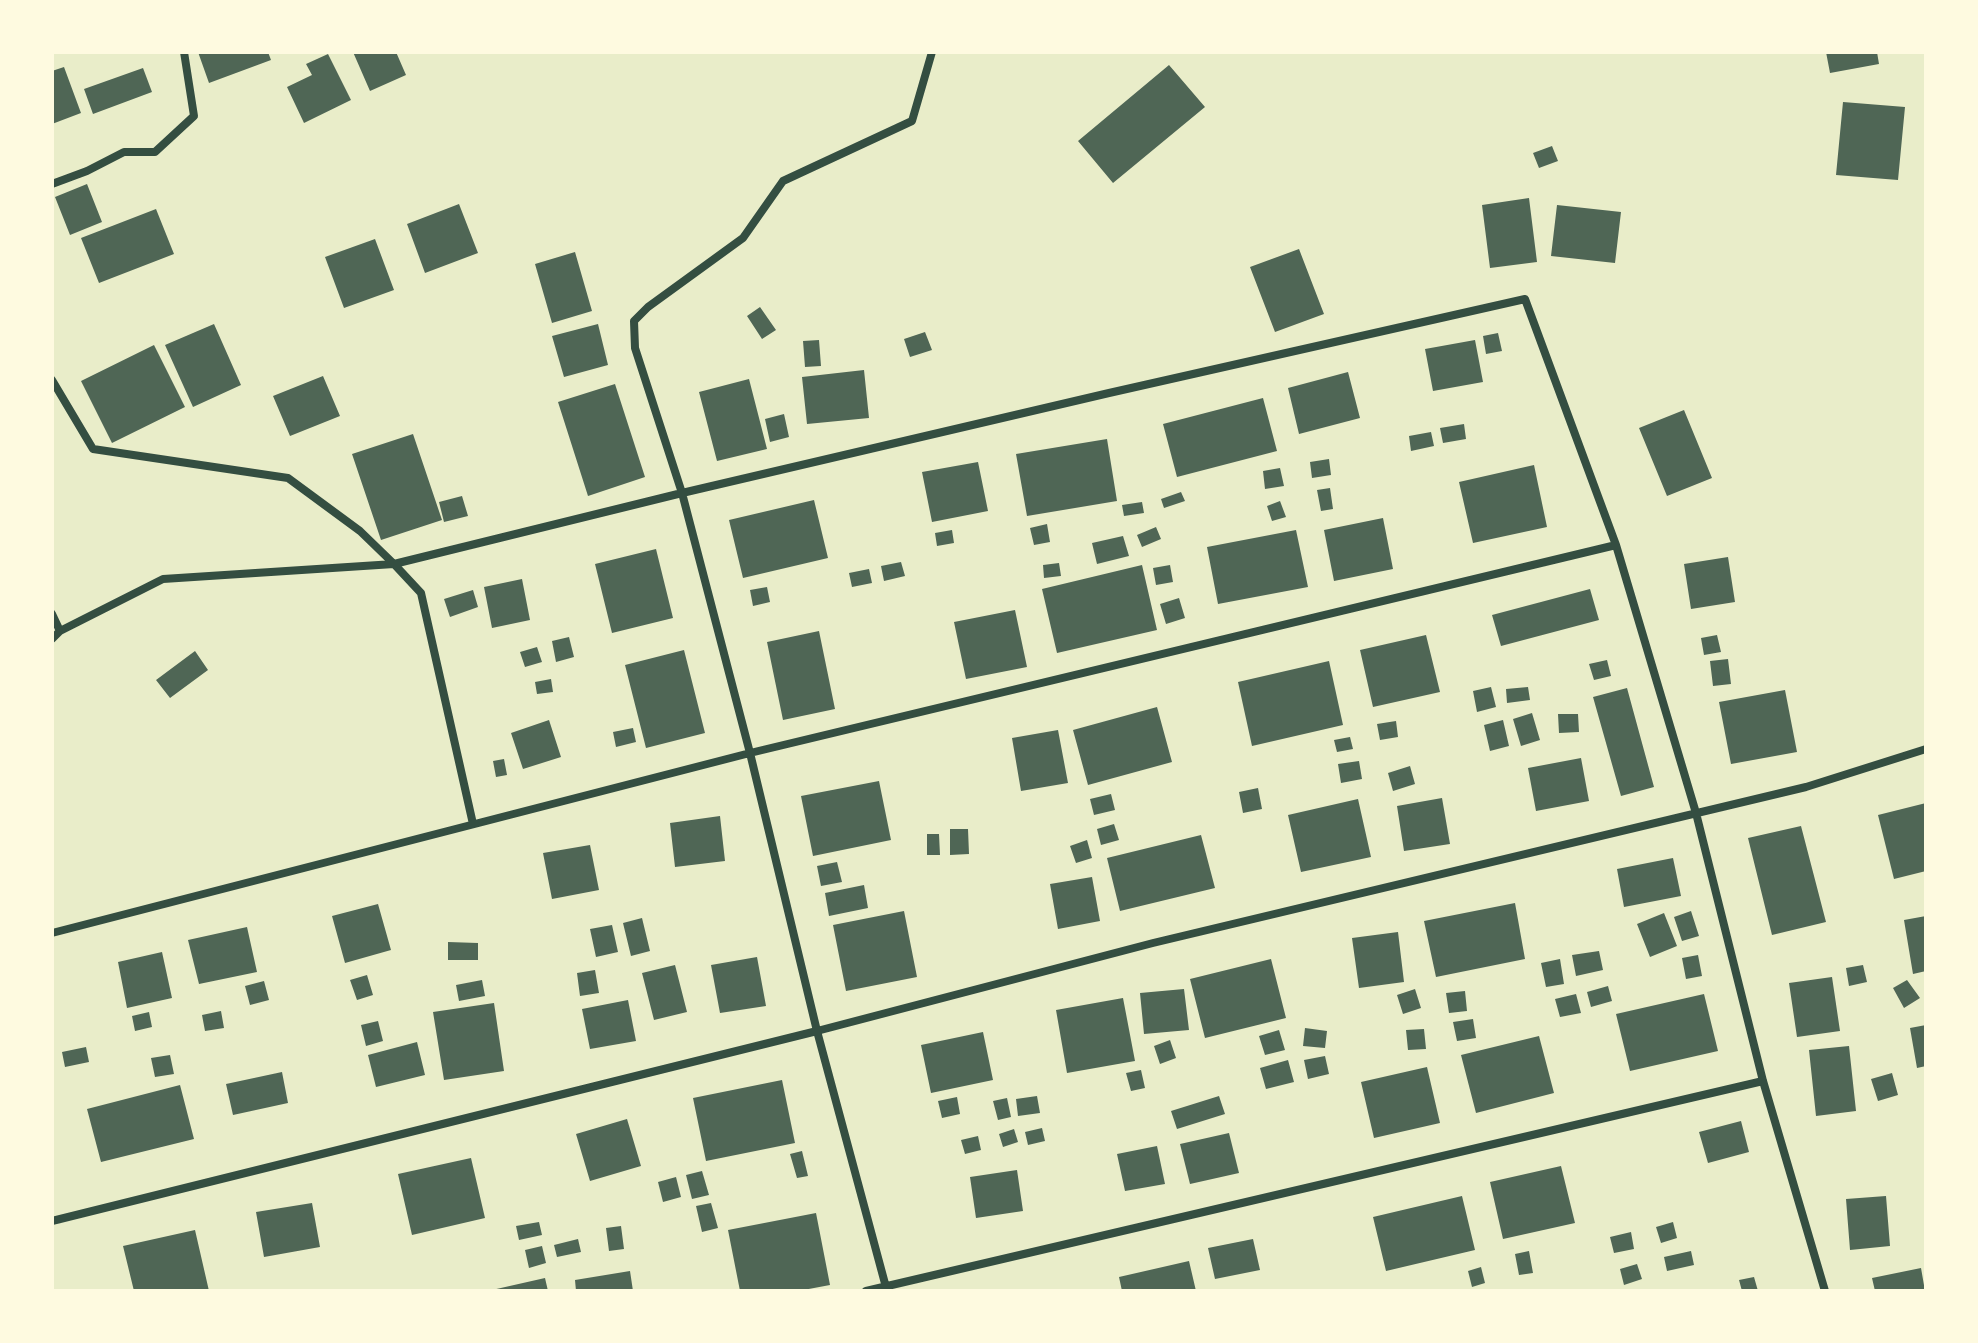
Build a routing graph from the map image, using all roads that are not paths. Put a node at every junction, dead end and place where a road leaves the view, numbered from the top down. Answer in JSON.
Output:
{"nodes":[{"id":1,"x":184,"y":52,"type":"edge"},
{"id":2,"x":932,"y":52,"type":"edge"},
{"id":3,"x":52,"y":184,"type":"edge"},
{"id":4,"x":52,"y":380,"type":"edge"},
{"id":5,"x":682,"y":493,"type":"junction"},
{"id":6,"x":1616,"y":545,"type":"junction"},
{"id":7,"x":394,"y":564,"type":"junction"},
{"id":8,"x":52,"y":614,"type":"edge"},
{"id":9,"x":60,"y":631,"type":"junction"},
{"id":10,"x":52,"y":639,"type":"edge"},
{"id":11,"x":1926,"y":749,"type":"edge"},
{"id":12,"x":750,"y":753,"type":"junction"},
{"id":13,"x":1696,"y":813,"type":"junction"},
{"id":14,"x":473,"y":824,"type":"junction"},
{"id":15,"x":52,"y":933,"type":"edge"},
{"id":16,"x":817,"y":1031,"type":"junction"},
{"id":17,"x":1763,"y":1081,"type":"junction"},
{"id":18,"x":52,"y":1221,"type":"edge"},
{"id":19,"x":886,"y":1288,"type":"edge"},
{"id":20,"x":866,"y":1291,"type":"edge"},
{"id":21,"x":1825,"y":1291,"type":"edge"}],
"edges":[{"from":1,"to":3,"type":"street"},
{"from":2,"to":5,"type":"street"},
{"from":4,"to":7,"type":"street"},
{"from":5,"to":6,"type":"street"},
{"from":5,"to":7,"type":"street"},
{"from":5,"to":12,"type":"street"},
{"from":6,"to":12,"type":"street"},
{"from":6,"to":13,"type":"street"},
{"from":7,"to":9,"type":"street"},
{"from":7,"to":14,"type":"street"},
{"from":8,"to":9,"type":"street"},
{"from":9,"to":10,"type":"street"},
{"from":11,"to":13,"type":"street"},
{"from":12,"to":14,"type":"street"},
{"from":12,"to":16,"type":"street"},
{"from":13,"to":16,"type":"street"},
{"from":13,"to":17,"type":"street"},
{"from":14,"to":15,"type":"street"},
{"from":16,"to":18,"type":"street"},
{"from":16,"to":19,"type":"street"},
{"from":17,"to":19,"type":"street"},
{"from":17,"to":21,"type":"street"},
{"from":19,"to":20,"type":"street"}]}
